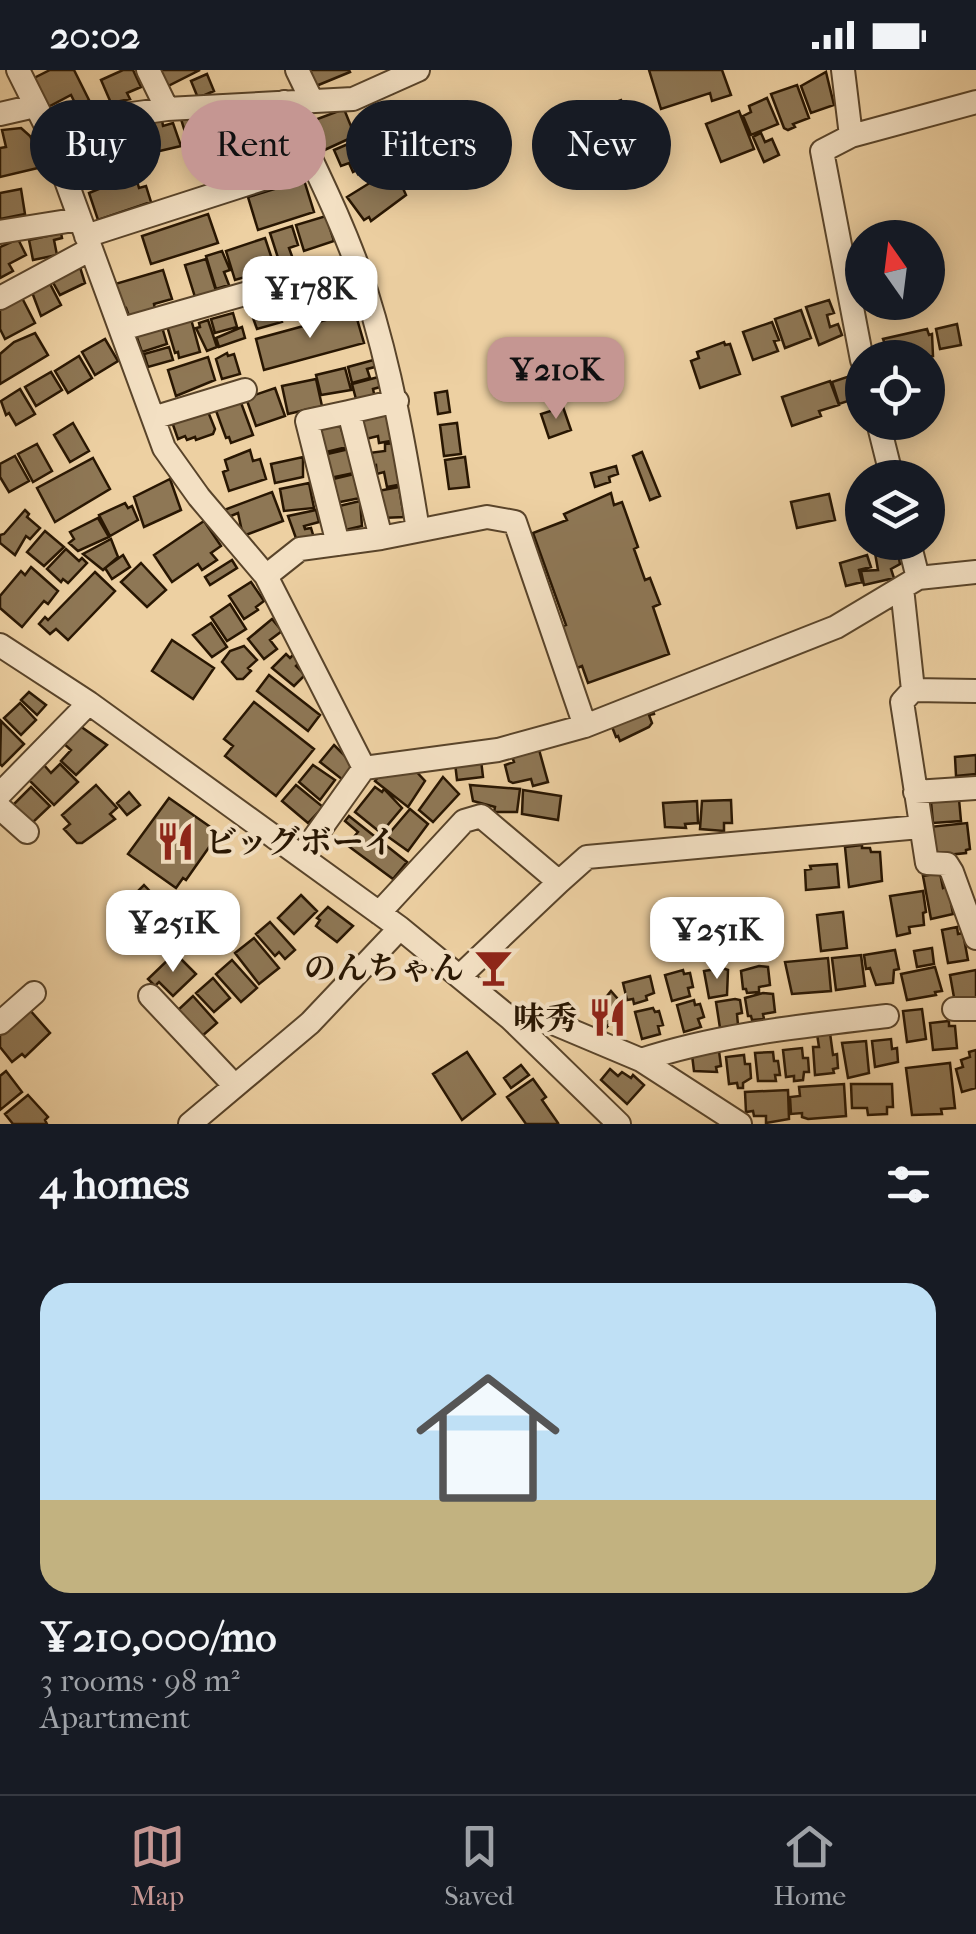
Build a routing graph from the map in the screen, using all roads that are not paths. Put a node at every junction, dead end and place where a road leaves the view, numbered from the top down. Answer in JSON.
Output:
{"nodes":[{"id":1,"x":18,"y":70,"type":"edge"},
{"id":2,"x":148,"y":70,"type":"edge"},
{"id":3,"x":298,"y":70,"type":"edge"},
{"id":4,"x":418,"y":70,"type":"edge"},
{"id":5,"x":843,"y":70,"type":"edge"},
{"id":6,"x":32,"y":100,"type":"edge"},
{"id":7,"x":311,"y":100,"type":"edge"},
{"id":8,"x":326,"y":101,"type":"edge"},
{"id":9,"x":976,"y":102,"type":"edge"},
{"id":10,"x":181,"y":108,"type":"edge"},
{"id":11,"x":161,"y":109,"type":"edge"},
{"id":12,"x":167,"y":109,"type":"junction"},
{"id":13,"x":0,"y":114,"type":"edge"},
{"id":14,"x":30,"y":116,"type":"edge"},
{"id":15,"x":852,"y":136,"type":"junction"},
{"id":16,"x":68,"y":190,"type":"edge"},
{"id":17,"x":226,"y":190,"type":"edge"},
{"id":18,"x":325,"y":190,"type":"edge"},
{"id":19,"x":0,"y":232,"type":"edge"},
{"id":20,"x":85,"y":234,"type":"junction"},
{"id":21,"x":255,"y":291,"type":"dead end"},
{"id":22,"x":0,"y":298,"type":"edge"},
{"id":23,"x":122,"y":329,"type":"junction"},
{"id":24,"x":857,"y":340,"type":"edge"},
{"id":25,"x":245,"y":390,"type":"dead end"},
{"id":26,"x":397,"y":401,"type":"junction"},
{"id":27,"x":349,"y":412,"type":"junction"},
{"id":28,"x":154,"y":418,"type":"junction"},
{"id":29,"x":418,"y":530,"type":"junction"},
{"id":30,"x":380,"y":538,"type":"junction"},
{"id":31,"x":338,"y":544,"type":"junction"},
{"id":32,"x":909,"y":560,"type":"edge"},
{"id":33,"x":976,"y":572,"type":"edge"},
{"id":34,"x":266,"y":576,"type":"junction"},
{"id":35,"x":910,"y":583,"type":"junction"},
{"id":36,"x":0,"y":645,"type":"edge"},
{"id":37,"x":913,"y":690,"type":"junction"},
{"id":38,"x":976,"y":691,"type":"edge"},
{"id":39,"x":89,"y":703,"type":"junction"},
{"id":40,"x":585,"y":726,"type":"junction"},
{"id":41,"x":364,"y":768,"type":"junction"},
{"id":42,"x":976,"y":788,"type":"edge"},
{"id":43,"x":915,"y":792,"type":"junction"},
{"id":44,"x":0,"y":794,"type":"edge"},
{"id":45,"x":0,"y":808,"type":"edge"},
{"id":46,"x":920,"y":827,"type":"junction"},
{"id":47,"x":26,"y":832,"type":"dead end"},
{"id":48,"x":302,"y":855,"type":"junction"},
{"id":49,"x":559,"y":882,"type":"junction"},
{"id":50,"x":380,"y":913,"type":"junction"},
{"id":51,"x":400,"y":928,"type":"junction"},
{"id":52,"x":976,"y":938,"type":"edge"},
{"id":53,"x":460,"y":976,"type":"junction"},
{"id":54,"x":34,"y":992,"type":"dead end"},
{"id":55,"x":150,"y":996,"type":"dead end"},
{"id":56,"x":887,"y":1016,"type":"dead end"},
{"id":57,"x":511,"y":1019,"type":"junction"},
{"id":58,"x":0,"y":1023,"type":"edge"},
{"id":59,"x":641,"y":1060,"type":"junction"},
{"id":60,"x":235,"y":1086,"type":"junction"},
{"id":61,"x":190,"y":1124,"type":"edge"},
{"id":62,"x":620,"y":1124,"type":"edge"},
{"id":63,"x":740,"y":1124,"type":"edge"}],
"edges":[{"from":1,"to":6,"type":"street"},
{"from":2,"to":12,"type":"street"},
{"from":3,"to":7,"type":"street"},
{"from":4,"to":8,"type":"street"},
{"from":5,"to":15,"type":"street"},
{"from":9,"to":15,"type":"street"},
{"from":10,"to":12,"type":"street"},
{"from":11,"to":12,"type":"street"},
{"from":13,"to":14,"type":"street"},
{"from":15,"to":24,"type":"street"},
{"from":16,"to":20,"type":"street"},
{"from":17,"to":20,"type":"street"},
{"from":18,"to":26,"type":"street"},
{"from":19,"to":20,"type":"street"},
{"from":20,"to":22,"type":"street"},
{"from":20,"to":23,"type":"street"},
{"from":21,"to":23,"type":"street"},
{"from":23,"to":28,"type":"street"},
{"from":25,"to":28,"type":"street"},
{"from":26,"to":27,"type":"street"},
{"from":26,"to":29,"type":"street"},
{"from":27,"to":30,"type":"street"},
{"from":27,"to":31,"type":"street"},
{"from":28,"to":34,"type":"street"},
{"from":29,"to":30,"type":"street"},
{"from":29,"to":40,"type":"street"},
{"from":30,"to":31,"type":"street"},
{"from":31,"to":34,"type":"street"},
{"from":32,"to":35,"type":"street"},
{"from":33,"to":35,"type":"street"},
{"from":34,"to":41,"type":"street"},
{"from":35,"to":37,"type":"street"},
{"from":35,"to":40,"type":"street"},
{"from":36,"to":39,"type":"street"},
{"from":37,"to":38,"type":"street"},
{"from":37,"to":43,"type":"street"},
{"from":39,"to":44,"type":"street"},
{"from":39,"to":48,"type":"street"},
{"from":40,"to":41,"type":"street"},
{"from":41,"to":48,"type":"street"},
{"from":42,"to":43,"type":"street"},
{"from":43,"to":46,"type":"street"},
{"from":45,"to":47,"type":"street"},
{"from":46,"to":49,"type":"street"},
{"from":46,"to":52,"type":"street"},
{"from":48,"to":50,"type":"street"},
{"from":49,"to":50,"type":"street"},
{"from":49,"to":53,"type":"street"},
{"from":50,"to":51,"type":"street"},
{"from":51,"to":53,"type":"street"},
{"from":51,"to":60,"type":"street"},
{"from":53,"to":57,"type":"street"},
{"from":54,"to":58,"type":"street"},
{"from":55,"to":60,"type":"street"},
{"from":56,"to":59,"type":"street"},
{"from":57,"to":59,"type":"street"},
{"from":57,"to":62,"type":"street"},
{"from":59,"to":63,"type":"street"},
{"from":60,"to":61,"type":"street"}]}
